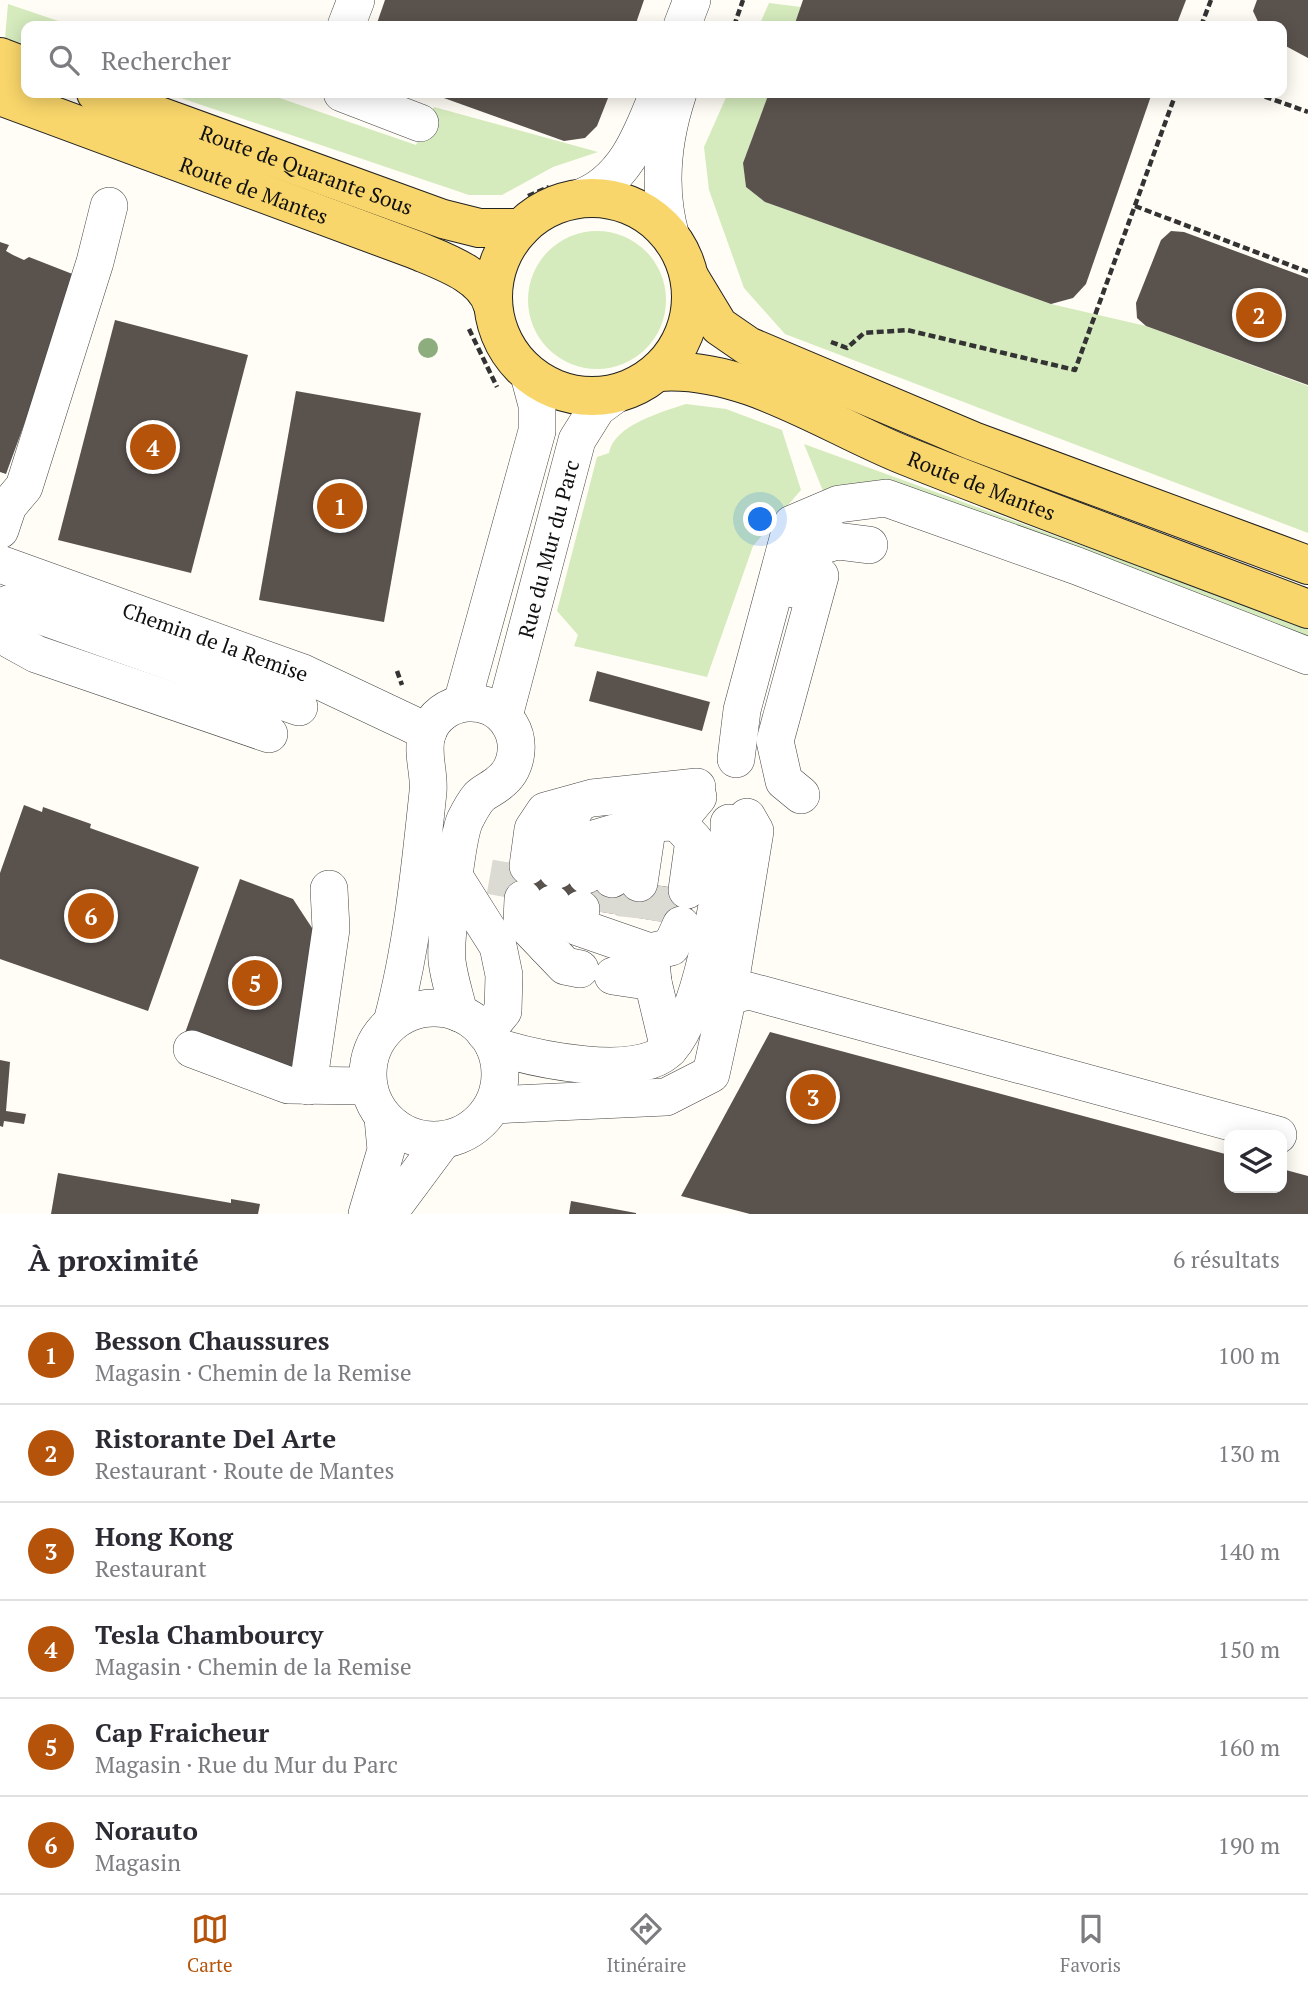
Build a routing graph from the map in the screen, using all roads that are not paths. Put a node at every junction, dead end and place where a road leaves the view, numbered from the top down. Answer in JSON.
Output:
{"nodes":[{"id":1,"x":356,"y":0,"type":"edge"},
{"id":2,"x":692,"y":0,"type":"edge"},
{"id":3,"x":709,"y":0,"type":"edge"},
{"id":4,"x":347,"y":21,"type":"edge"},
{"id":5,"x":684,"y":21,"type":"edge"},
{"id":6,"x":702,"y":21,"type":"edge"},
{"id":7,"x":0,"y":57,"type":"edge"},
{"id":8,"x":21,"y":65,"type":"edge"},
{"id":9,"x":0,"y":96,"type":"edge"},
{"id":10,"x":110,"y":98,"type":"edge"},
{"id":11,"x":355,"y":98,"type":"edge"},
{"id":12,"x":656,"y":98,"type":"edge"},
{"id":13,"x":677,"y":98,"type":"edge"},
{"id":14,"x":420,"y":123,"type":"dead end"},
{"id":15,"x":569,"y":191,"type":"junction"},
{"id":16,"x":109,"y":206,"type":"dead end"},
{"id":17,"x":523,"y":212,"type":"junction"},
{"id":18,"x":671,"y":237,"type":"junction"},
{"id":19,"x":690,"y":278,"type":"junction"},
{"id":20,"x":480,"y":316,"type":"junction"},
{"id":21,"x":658,"y":372,"type":"junction"},
{"id":22,"x":513,"y":382,"type":"junction"},
{"id":23,"x":616,"y":394,"type":"junction"},
{"id":24,"x":0,"y":530,"type":"edge"},
{"id":25,"x":869,"y":545,"type":"dead end"},
{"id":26,"x":1308,"y":565,"type":"edge"},
{"id":27,"x":820,"y":576,"type":"dead end"},
{"id":28,"x":5,"y":600,"type":"edge"},
{"id":29,"x":1308,"y":609,"type":"edge"},
{"id":30,"x":1308,"y":656,"type":"edge"},
{"id":31,"x":351,"y":696,"type":"junction"},
{"id":32,"x":462,"y":703,"type":"junction"},
{"id":33,"x":299,"y":707,"type":"junction"},
{"id":34,"x":503,"y":716,"type":"junction"},
{"id":35,"x":428,"y":732,"type":"junction"},
{"id":36,"x":744,"y":763,"type":"junction"},
{"id":37,"x":801,"y":795,"type":"dead end"},
{"id":38,"x":579,"y":802,"type":"junction"},
{"id":39,"x":668,"y":812,"type":"junction"},
{"id":40,"x":738,"y":820,"type":"junction"},
{"id":41,"x":455,"y":878,"type":"junction"},
{"id":42,"x":329,"y":889,"type":"dead end"},
{"id":43,"x":597,"y":908,"type":"junction"},
{"id":44,"x":739,"y":993,"type":"junction"},
{"id":45,"x":392,"y":1022,"type":"junction"},
{"id":46,"x":480,"y":1031,"type":"junction"},
{"id":47,"x":192,"y":1049,"type":"dead end"},
{"id":48,"x":669,"y":1049,"type":"junction"},
{"id":49,"x":308,"y":1086,"type":"junction"},
{"id":50,"x":375,"y":1102,"type":"junction"},
{"id":51,"x":493,"y":1105,"type":"junction"},
{"id":52,"x":1257,"y":1130,"type":"edge"},
{"id":53,"x":1287,"y":1138,"type":"edge"},
{"id":54,"x":443,"y":1140,"type":"junction"},
{"id":55,"x":1308,"y":1143,"type":"edge"},
{"id":56,"x":367,"y":1214,"type":"edge"},
{"id":57,"x":388,"y":1214,"type":"edge"}],
"edges":[{"from":1,"to":4,"type":"street"},
{"from":2,"to":5,"type":"street"},
{"from":3,"to":6,"type":"street"},
{"from":7,"to":8,"type":"main road"},
{"from":9,"to":20,"type":"main road","name":"Route de Mantes"},
{"from":10,"to":17,"type":"main road","name":"Route de Quarante Sous"},
{"from":11,"to":14,"type":"street"},
{"from":12,"to":15,"type":"street"},
{"from":13,"to":18,"type":"street"},
{"from":15,"to":17,"type":"main road"},
{"from":15,"to":18,"type":"main road"},
{"from":16,"to":24,"type":"street"},
{"from":17,"to":20,"type":"main road"},
{"from":18,"to":19,"type":"main road"},
{"from":19,"to":21,"type":"main road"},
{"from":19,"to":26,"type":"main road","name":"Route de Mantes"},
{"from":20,"to":22,"type":"main road"},
{"from":21,"to":23,"type":"main road"},
{"from":21,"to":29,"type":"main road","name":"Route de Mantes"},
{"from":22,"to":23,"type":"main road"},
{"from":22,"to":32,"type":"street","name":"Rue du Mur du Parc"},
{"from":23,"to":34,"type":"street","name":"Rue du Mur du Parc"},
{"from":25,"to":36,"type":"street"},
{"from":27,"to":37,"type":"street"},
{"from":28,"to":31,"type":"street","name":"Chemin de la Remise"},
{"from":28,"to":33,"type":"street"},
{"from":28,"to":33,"type":"street"},
{"from":30,"to":36,"type":"street"},
{"from":31,"to":33,"type":"street"},
{"from":31,"to":35,"type":"street","name":"Chemin de la Remise"},
{"from":32,"to":34,"type":"street"},
{"from":32,"to":35,"type":"street"},
{"from":34,"to":41,"type":"street"},
{"from":35,"to":45,"type":"street"},
{"from":36,"to":39,"type":"street"},
{"from":36,"to":40,"type":"street"},
{"from":38,"to":39,"type":"street"},
{"from":38,"to":43,"type":"street"},
{"from":38,"to":43,"type":"street"},
{"from":39,"to":40,"type":"street"},
{"from":39,"to":43,"type":"street"},
{"from":39,"to":43,"type":"street"},
{"from":40,"to":44,"type":"street"},
{"from":40,"to":48,"type":"street"},
{"from":41,"to":46,"type":"street"},
{"from":41,"to":46,"type":"street"},
{"from":42,"to":49,"type":"street"},
{"from":43,"to":43,"type":"street"},
{"from":43,"to":48,"type":"street"},
{"from":44,"to":51,"type":"street"},
{"from":44,"to":52,"type":"street"},
{"from":45,"to":46,"type":"street"},
{"from":45,"to":50,"type":"street"},
{"from":46,"to":48,"type":"street"},
{"from":46,"to":51,"type":"street"},
{"from":47,"to":49,"type":"street"},
{"from":49,"to":50,"type":"street"},
{"from":50,"to":54,"type":"street"},
{"from":50,"to":56,"type":"street"},
{"from":51,"to":54,"type":"street"},
{"from":53,"to":55,"type":"street"},
{"from":54,"to":57,"type":"street"}]}
